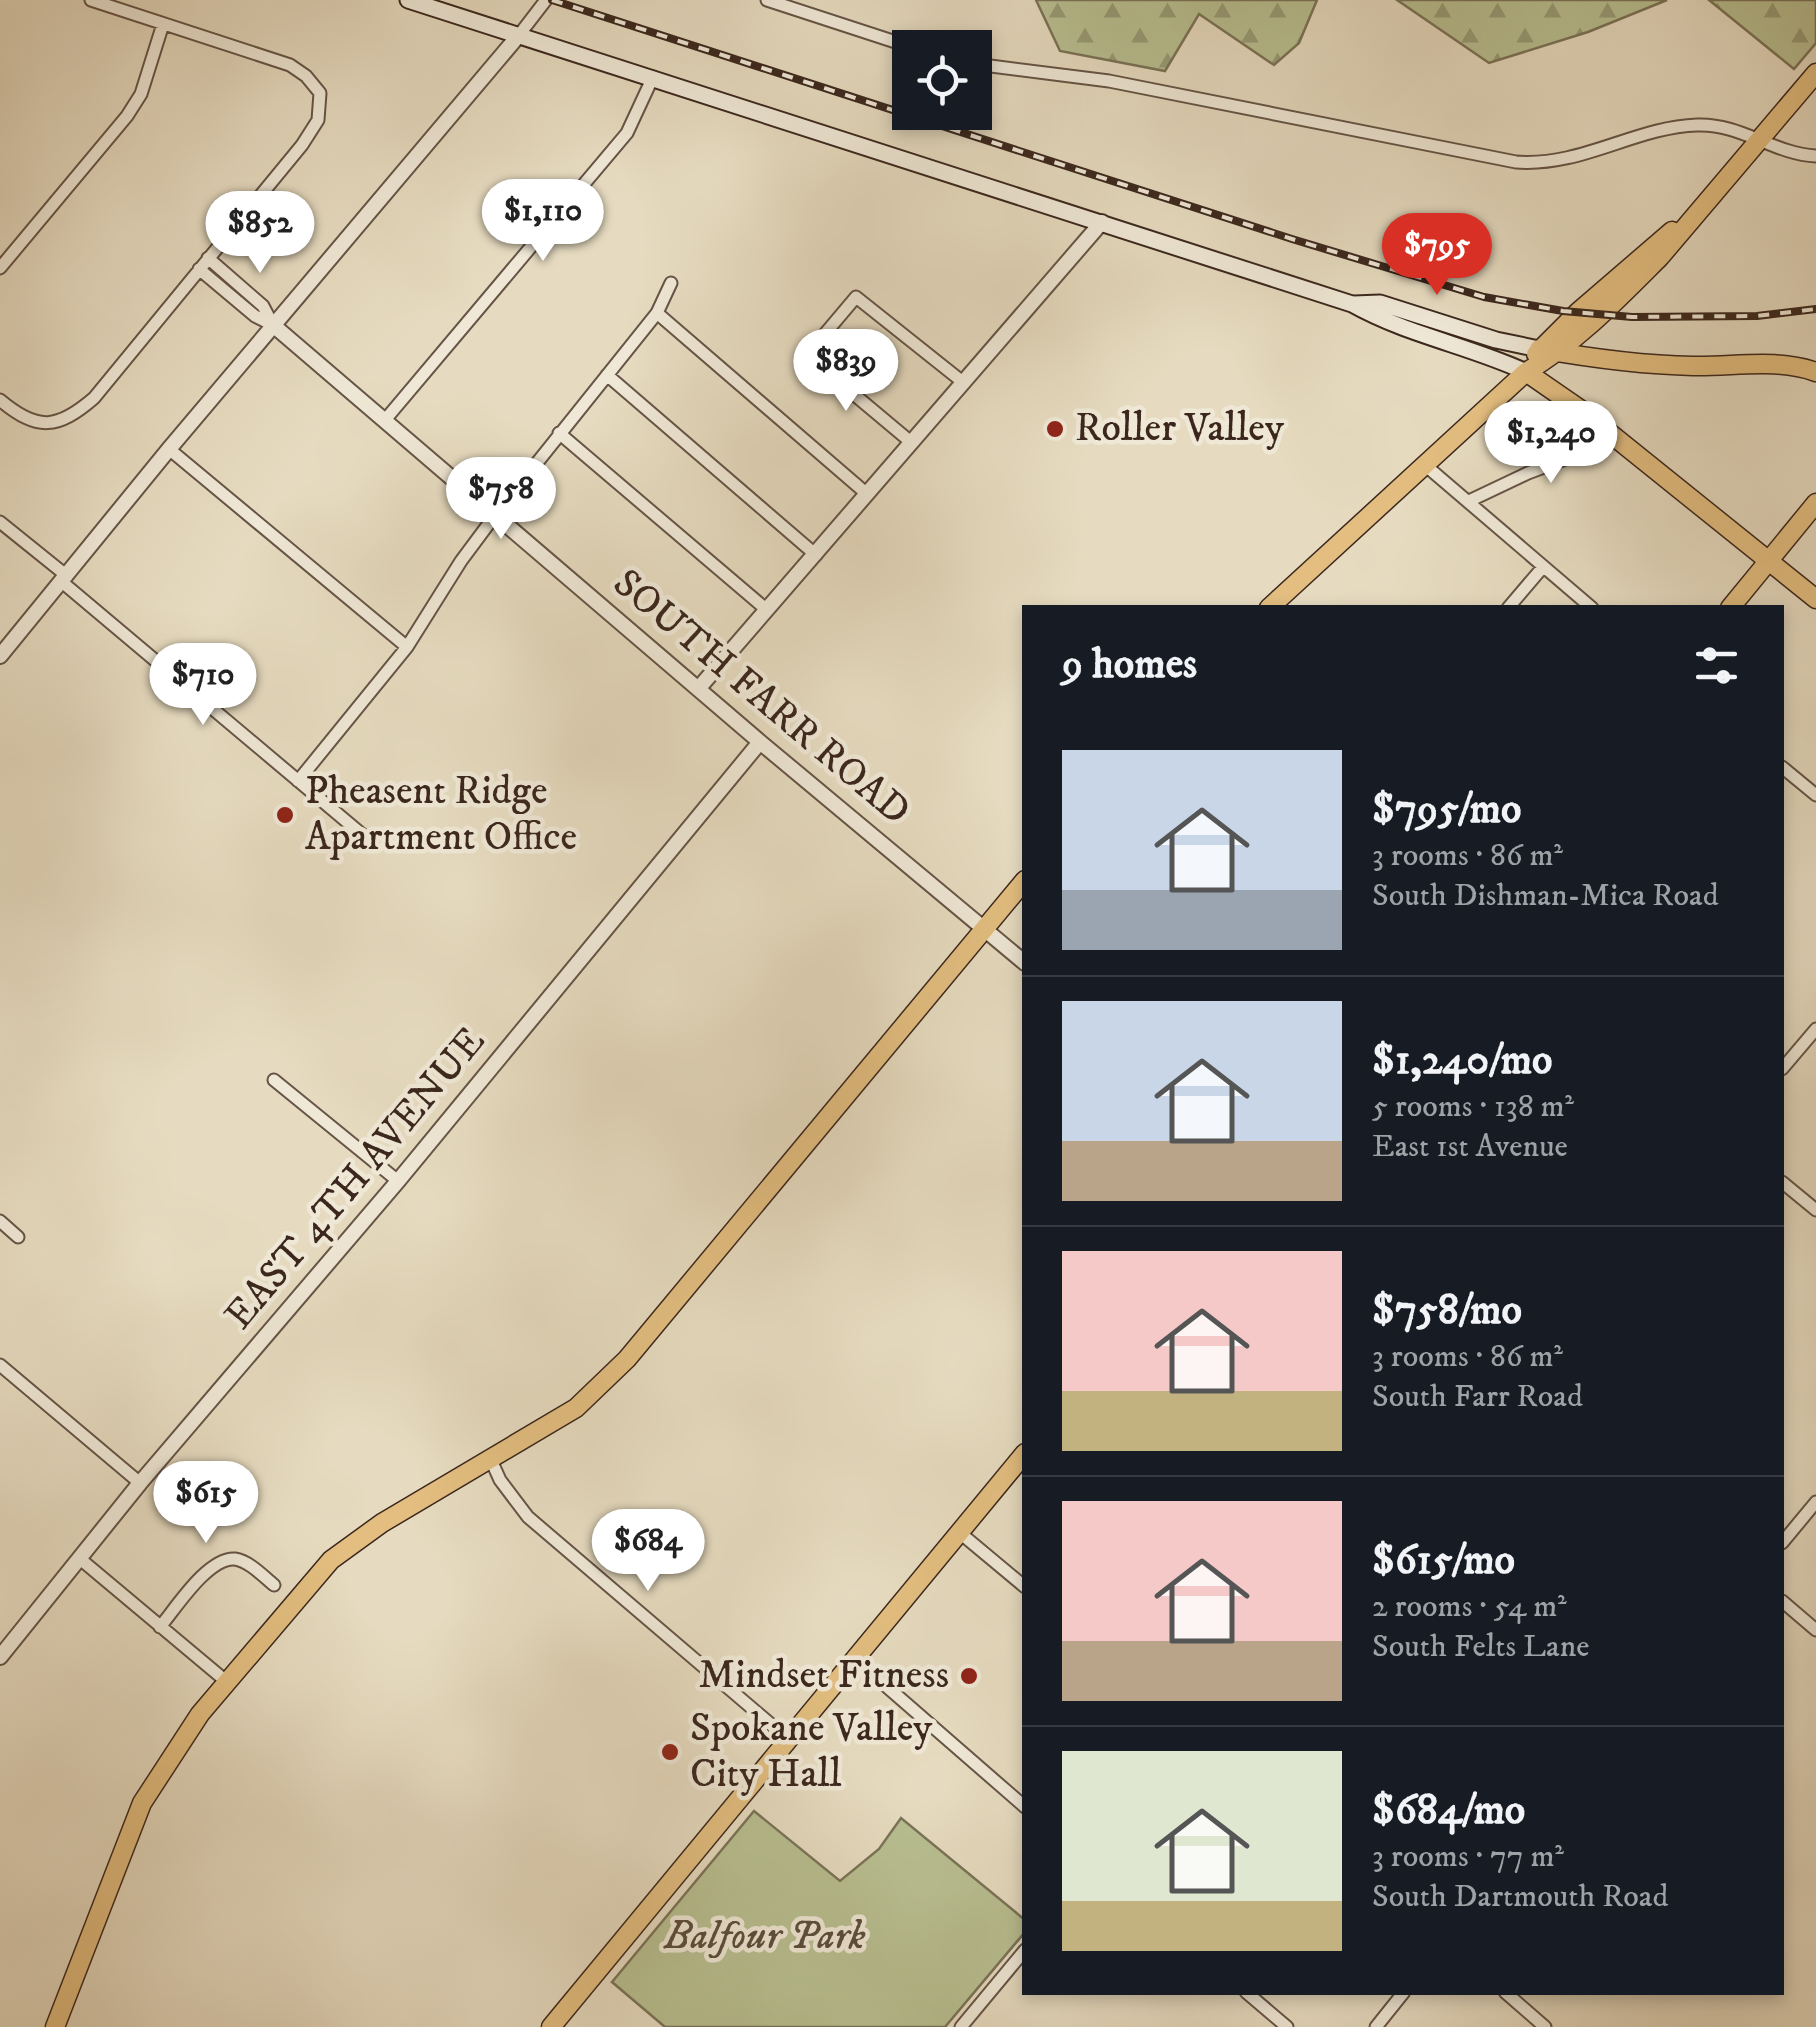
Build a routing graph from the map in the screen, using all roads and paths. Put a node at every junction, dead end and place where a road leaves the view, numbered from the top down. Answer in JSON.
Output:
{"nodes":[{"id":1,"x":90,"y":0,"type":"edge"},
{"id":2,"x":408,"y":0,"type":"edge"},
{"id":3,"x":546,"y":0,"type":"edge"},
{"id":4,"x":767,"y":0,"type":"edge"},
{"id":5,"x":163,"y":24,"type":"junction"},
{"id":6,"x":518,"y":34,"type":"junction"},
{"id":7,"x":892,"y":41,"type":"edge"},
{"id":8,"x":992,"y":66,"type":"edge"},
{"id":9,"x":1816,"y":73,"type":"edge"},
{"id":10,"x":653,"y":76,"type":"junction"},
{"id":11,"x":1761,"y":140,"type":"junction"},
{"id":12,"x":1816,"y":156,"type":"edge"},
{"id":13,"x":1699,"y":211,"type":"junction"},
{"id":14,"x":1102,"y":222,"type":"junction"},
{"id":15,"x":208,"y":258,"type":"junction"},
{"id":16,"x":0,"y":268,"type":"edge"},
{"id":17,"x":198,"y":269,"type":"junction"},
{"id":18,"x":671,"y":283,"type":"dead end"},
{"id":19,"x":1352,"y":304,"type":"junction"},
{"id":20,"x":658,"y":313,"type":"junction"},
{"id":21,"x":273,"y":325,"type":"junction"},
{"id":22,"x":1539,"y":349,"type":"junction"},
{"id":23,"x":1559,"y":353,"type":"junction"},
{"id":24,"x":1526,"y":372,"type":"junction"},
{"id":25,"x":1816,"y":372,"type":"edge"},
{"id":26,"x":607,"y":375,"type":"junction"},
{"id":27,"x":964,"y":383,"type":"junction"},
{"id":28,"x":0,"y":400,"type":"edge"},
{"id":29,"x":385,"y":420,"type":"junction"},
{"id":30,"x":558,"y":432,"type":"junction"},
{"id":31,"x":1618,"y":439,"type":"junction"},
{"id":32,"x":912,"y":442,"type":"junction"},
{"id":33,"x":169,"y":450,"type":"junction"},
{"id":34,"x":1425,"y":464,"type":"junction"},
{"id":35,"x":867,"y":494,"type":"junction"},
{"id":36,"x":1469,"y":501,"type":"junction"},
{"id":37,"x":1816,"y":503,"type":"edge"},
{"id":38,"x":496,"y":514,"type":"junction"},
{"id":39,"x":0,"y":522,"type":"edge"},
{"id":40,"x":816,"y":555,"type":"junction"},
{"id":41,"x":1769,"y":560,"type":"junction"},
{"id":42,"x":1543,"y":567,"type":"junction"},
{"id":43,"x":64,"y":579,"type":"junction"},
{"id":44,"x":1816,"y":599,"type":"edge"},
{"id":45,"x":1273,"y":605,"type":"edge"},
{"id":46,"x":1511,"y":605,"type":"edge"},
{"id":47,"x":1588,"y":605,"type":"edge"},
{"id":48,"x":1732,"y":605,"type":"edge"},
{"id":49,"x":767,"y":610,"type":"junction"},
{"id":50,"x":407,"y":647,"type":"junction"},
{"id":51,"x":0,"y":656,"type":"edge"},
{"id":52,"x":698,"y":689,"type":"junction"},
{"id":53,"x":760,"y":742,"type":"junction"},
{"id":54,"x":1784,"y":769,"type":"edge"},
{"id":55,"x":298,"y":781,"type":"junction"},
{"id":56,"x":1816,"y":795,"type":"edge"},
{"id":57,"x":371,"y":842,"type":"dead end"},
{"id":58,"x":1022,"y":884,"type":"edge"},
{"id":59,"x":984,"y":929,"type":"junction"},
{"id":60,"x":1022,"y":961,"type":"edge"},
{"id":61,"x":1816,"y":1029,"type":"edge"},
{"id":62,"x":1784,"y":1068,"type":"edge"},
{"id":63,"x":274,"y":1080,"type":"dead end"},
{"id":64,"x":398,"y":1181,"type":"junction"},
{"id":65,"x":1784,"y":1184,"type":"edge"},
{"id":66,"x":1816,"y":1210,"type":"edge"},
{"id":67,"x":0,"y":1221,"type":"edge"},
{"id":68,"x":18,"y":1237,"type":"dead end"},
{"id":69,"x":0,"y":1365,"type":"edge"},
{"id":70,"x":1022,"y":1458,"type":"edge"},
{"id":71,"x":490,"y":1460,"type":"junction"},
{"id":72,"x":140,"y":1483,"type":"junction"},
{"id":73,"x":1816,"y":1502,"type":"edge"},
{"id":74,"x":960,"y":1532,"type":"junction"},
{"id":75,"x":1784,"y":1541,"type":"edge"},
{"id":76,"x":79,"y":1558,"type":"junction"},
{"id":77,"x":1022,"y":1584,"type":"edge"},
{"id":78,"x":274,"y":1585,"type":"dead end"},
{"id":79,"x":1784,"y":1604,"type":"edge"},
{"id":80,"x":160,"y":1626,"type":"junction"},
{"id":81,"x":1816,"y":1630,"type":"edge"},
{"id":82,"x":0,"y":1656,"type":"edge"},
{"id":83,"x":855,"y":1659,"type":"junction"},
{"id":84,"x":227,"y":1682,"type":"junction"},
{"id":85,"x":788,"y":1739,"type":"junction"},
{"id":86,"x":1022,"y":1803,"type":"edge"},
{"id":87,"x":1022,"y":1954,"type":"edge"},
{"id":88,"x":1250,"y":1995,"type":"edge"},
{"id":89,"x":1402,"y":1995,"type":"edge"},
{"id":90,"x":1508,"y":1995,"type":"edge"},
{"id":91,"x":55,"y":2024,"type":"edge"},
{"id":92,"x":551,"y":2027,"type":"edge"},
{"id":93,"x":961,"y":2027,"type":"edge"},
{"id":94,"x":1288,"y":2027,"type":"edge"},
{"id":95,"x":1376,"y":2027,"type":"edge"},
{"id":96,"x":1545,"y":2027,"type":"edge"}],
"edges":[{"from":1,"to":5,"type":"street"},
{"from":2,"to":6,"type":"main road"},
{"from":3,"to":6,"type":"street"},
{"from":4,"to":7,"type":"street"},
{"from":5,"to":15,"type":"street"},
{"from":5,"to":16,"type":"street"},
{"from":6,"to":10,"type":"main road"},
{"from":6,"to":21,"type":"street"},
{"from":8,"to":11,"type":"street"},
{"from":9,"to":11,"type":"main road"},
{"from":10,"to":14,"type":"main road"},
{"from":10,"to":29,"type":"street"},
{"from":11,"to":12,"type":"street"},
{"from":11,"to":13,"type":"main road"},
{"from":13,"to":22,"type":"main road"},
{"from":13,"to":23,"type":"main road"},
{"from":14,"to":19,"type":"main road"},
{"from":14,"to":27,"type":"street"},
{"from":15,"to":17,"type":"street"},
{"from":15,"to":21,"type":"street","name":"SOUTH FARR ROAD"},
{"from":17,"to":21,"type":"street","name":"SOUTH FARR ROAD"},
{"from":17,"to":28,"type":"street"},
{"from":18,"to":20,"type":"street"},
{"from":19,"to":22,"type":"main road"},
{"from":19,"to":24,"type":"main road"},
{"from":20,"to":26,"type":"street"},
{"from":20,"to":35,"type":"street"},
{"from":21,"to":29,"type":"street","name":"SOUTH FARR ROAD"},
{"from":21,"to":33,"type":"street"},
{"from":22,"to":23,"type":"main road"},
{"from":22,"to":24,"type":"main road"},
{"from":23,"to":24,"type":"main road"},
{"from":23,"to":25,"type":"main road"},
{"from":24,"to":31,"type":"main road"},
{"from":24,"to":34,"type":"main road"},
{"from":26,"to":30,"type":"street"},
{"from":26,"to":40,"type":"street"},
{"from":27,"to":32,"type":"street"},
{"from":27,"to":32,"type":"street"},
{"from":29,"to":38,"type":"street","name":"SOUTH FARR ROAD"},
{"from":30,"to":38,"type":"street"},
{"from":30,"to":49,"type":"street"},
{"from":31,"to":36,"type":"street"},
{"from":31,"to":41,"type":"main road"},
{"from":32,"to":35,"type":"street"},
{"from":33,"to":43,"type":"street"},
{"from":33,"to":50,"type":"street"},
{"from":34,"to":36,"type":"street"},
{"from":34,"to":45,"type":"main road"},
{"from":35,"to":40,"type":"street"},
{"from":36,"to":42,"type":"street"},
{"from":37,"to":41,"type":"main road"},
{"from":38,"to":50,"type":"street"},
{"from":38,"to":52,"type":"street","name":"SOUTH FARR ROAD"},
{"from":39,"to":43,"type":"street"},
{"from":40,"to":49,"type":"street"},
{"from":41,"to":44,"type":"main road"},
{"from":41,"to":48,"type":"main road"},
{"from":42,"to":46,"type":"street"},
{"from":42,"to":47,"type":"street"},
{"from":43,"to":51,"type":"street"},
{"from":43,"to":55,"type":"street"},
{"from":49,"to":52,"type":"street"},
{"from":50,"to":55,"type":"street"},
{"from":52,"to":53,"type":"street","name":"SOUTH FARR ROAD"},
{"from":53,"to":59,"type":"street","name":"SOUTH FARR ROAD"},
{"from":53,"to":64,"type":"street","name":"EAST 4TH AVENUE"},
{"from":54,"to":56,"type":"street"},
{"from":55,"to":57,"type":"street"},
{"from":58,"to":59,"type":"main road"},
{"from":59,"to":60,"type":"street","name":"SOUTH FARR ROAD"},
{"from":59,"to":71,"type":"main road"},
{"from":61,"to":62,"type":"street"},
{"from":63,"to":64,"type":"street"},
{"from":64,"to":72,"type":"street","name":"EAST 4TH AVENUE"},
{"from":65,"to":66,"type":"street"},
{"from":67,"to":68,"type":"street"},
{"from":69,"to":72,"type":"street"},
{"from":70,"to":74,"type":"main road"},
{"from":71,"to":84,"type":"main road"},
{"from":71,"to":85,"type":"street"},
{"from":72,"to":76,"type":"street","name":"EAST 4TH AVENUE"},
{"from":73,"to":75,"type":"street"},
{"from":74,"to":77,"type":"street"},
{"from":74,"to":83,"type":"main road"},
{"from":76,"to":80,"type":"street"},
{"from":76,"to":82,"type":"street","name":"EAST 4TH AVENUE"},
{"from":78,"to":80,"type":"street"},
{"from":79,"to":81,"type":"street"},
{"from":80,"to":84,"type":"street"},
{"from":83,"to":85,"type":"main road"},
{"from":83,"to":86,"type":"street"},
{"from":84,"to":91,"type":"main road"},
{"from":85,"to":92,"type":"main road"},
{"from":87,"to":93,"type":"street"},
{"from":88,"to":94,"type":"street"},
{"from":89,"to":95,"type":"street"},
{"from":90,"to":96,"type":"street"}]}
